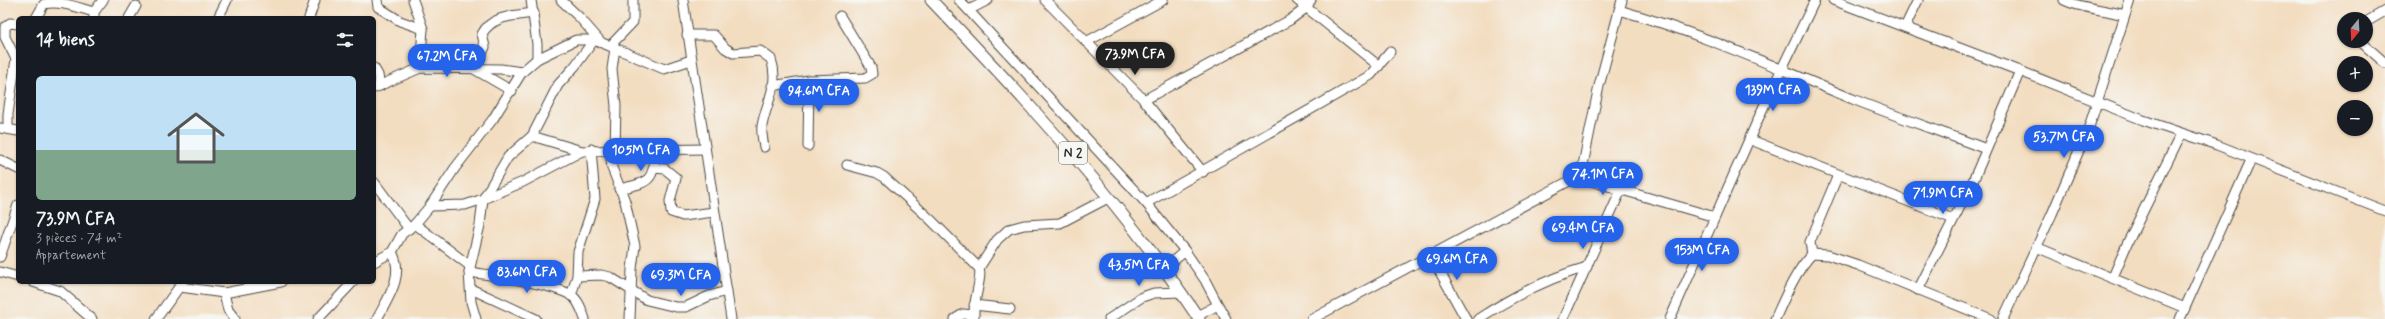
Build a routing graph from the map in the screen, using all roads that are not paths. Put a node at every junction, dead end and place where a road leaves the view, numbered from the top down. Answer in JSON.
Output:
{"nodes":[{"id":1,"x":103,"y":0,"type":"edge"},
{"id":2,"x":227,"y":0,"type":"edge"},
{"id":3,"x":315,"y":0,"type":"edge"},
{"id":4,"x":377,"y":0,"type":"edge"},
{"id":5,"x":413,"y":0,"type":"edge"},
{"id":6,"x":531,"y":0,"type":"edge"},
{"id":7,"x":561,"y":0,"type":"edge"},
{"id":8,"x":633,"y":0,"type":"edge"},
{"id":9,"x":683,"y":0,"type":"edge"},
{"id":10,"x":931,"y":0,"type":"edge"},
{"id":11,"x":959,"y":0,"type":"edge"},
{"id":12,"x":988,"y":0,"type":"edge"},
{"id":13,"x":1045,"y":0,"type":"edge"},
{"id":14,"x":1163,"y":0,"type":"edge"},
{"id":15,"x":1297,"y":0,"type":"edge"},
{"id":16,"x":1622,"y":0,"type":"edge"},
{"id":17,"x":1815,"y":0,"type":"edge"},
{"id":18,"x":1833,"y":0,"type":"edge"},
{"id":19,"x":1918,"y":0,"type":"edge"},
{"id":20,"x":2064,"y":0,"type":"edge"},
{"id":21,"x":2130,"y":0,"type":"edge"},
{"id":22,"x":1309,"y":4,"type":"edge"},
{"id":23,"x":136,"y":6,"type":"dead end"},
{"id":24,"x":969,"y":10,"type":"junction"},
{"id":25,"x":1619,"y":10,"type":"junction"},
{"id":26,"x":2385,"y":11,"type":"edge"},
{"id":27,"x":534,"y":13,"type":"junction"},
{"id":28,"x":94,"y":15,"type":"edge"},
{"id":29,"x":2124,"y":15,"type":"junction"},
{"id":30,"x":37,"y":16,"type":"edge"},
{"id":31,"x":130,"y":16,"type":"edge"},
{"id":32,"x":219,"y":16,"type":"edge"},
{"id":33,"x":310,"y":16,"type":"edge"},
{"id":34,"x":840,"y":16,"type":"dead end"},
{"id":35,"x":2373,"y":18,"type":"edge"},
{"id":36,"x":16,"y":24,"type":"edge"},
{"id":37,"x":1905,"y":27,"type":"junction"},
{"id":38,"x":423,"y":29,"type":"junction"},
{"id":39,"x":687,"y":35,"type":"junction"},
{"id":40,"x":597,"y":41,"type":"junction"},
{"id":41,"x":1086,"y":42,"type":"junction"},
{"id":42,"x":612,"y":47,"type":"junction"},
{"id":43,"x":2368,"y":48,"type":"edge"},
{"id":44,"x":1390,"y":52,"type":"dead end"},
{"id":45,"x":16,"y":58,"type":"edge"},
{"id":46,"x":537,"y":59,"type":"junction"},
{"id":47,"x":691,"y":60,"type":"junction"},
{"id":48,"x":2385,"y":63,"type":"edge"},
{"id":49,"x":16,"y":66,"type":"edge"},
{"id":50,"x":1379,"y":66,"type":"junction"},
{"id":51,"x":420,"y":68,"type":"junction"},
{"id":52,"x":1783,"y":68,"type":"junction"},
{"id":53,"x":474,"y":69,"type":"junction"},
{"id":54,"x":2020,"y":71,"type":"junction"},
{"id":55,"x":376,"y":72,"type":"edge"},
{"id":56,"x":522,"y":72,"type":"junction"},
{"id":57,"x":809,"y":80,"type":"junction"},
{"id":58,"x":772,"y":86,"type":"junction"},
{"id":59,"x":377,"y":87,"type":"edge"},
{"id":60,"x":512,"y":91,"type":"junction"},
{"id":61,"x":1144,"y":100,"type":"junction"},
{"id":62,"x":2098,"y":102,"type":"junction"},
{"id":63,"x":4,"y":129,"type":"edge"},
{"id":64,"x":16,"y":131,"type":"edge"},
{"id":65,"x":2181,"y":134,"type":"junction"},
{"id":66,"x":532,"y":136,"type":"junction"},
{"id":67,"x":1751,"y":140,"type":"junction"},
{"id":68,"x":808,"y":146,"type":"dead end"},
{"id":69,"x":764,"y":147,"type":"dead end"},
{"id":70,"x":612,"y":149,"type":"junction"},
{"id":71,"x":705,"y":149,"type":"junction"},
{"id":72,"x":587,"y":150,"type":"junction"},
{"id":73,"x":657,"y":150,"type":"junction"},
{"id":74,"x":1986,"y":150,"type":"junction"},
{"id":75,"x":0,"y":160,"type":"edge"},
{"id":76,"x":2251,"y":160,"type":"junction"},
{"id":77,"x":847,"y":165,"type":"dead end"},
{"id":78,"x":16,"y":168,"type":"edge"},
{"id":79,"x":654,"y":168,"type":"junction"},
{"id":80,"x":1203,"y":172,"type":"junction"},
{"id":81,"x":1584,"y":173,"type":"junction"},
{"id":82,"x":1838,"y":175,"type":"junction"},
{"id":83,"x":376,"y":184,"type":"edge"},
{"id":84,"x":619,"y":189,"type":"junction"},
{"id":85,"x":1621,"y":190,"type":"junction"},
{"id":86,"x":1108,"y":198,"type":"junction"},
{"id":87,"x":483,"y":199,"type":"junction"},
{"id":88,"x":1146,"y":203,"type":"junction"},
{"id":89,"x":430,"y":206,"type":"junction"},
{"id":90,"x":714,"y":212,"type":"junction"},
{"id":91,"x":2385,"y":212,"type":"edge"},
{"id":92,"x":16,"y":213,"type":"edge"},
{"id":93,"x":1715,"y":217,"type":"junction"},
{"id":94,"x":1953,"y":220,"type":"junction"},
{"id":95,"x":412,"y":227,"type":"junction"},
{"id":96,"x":2036,"y":247,"type":"junction"},
{"id":97,"x":1185,"y":251,"type":"junction"},
{"id":98,"x":392,"y":252,"type":"junction"},
{"id":99,"x":1430,"y":254,"type":"junction"},
{"id":100,"x":1812,"y":254,"type":"junction"},
{"id":101,"x":0,"y":257,"type":"edge"},
{"id":102,"x":376,"y":259,"type":"edge"},
{"id":103,"x":1587,"y":267,"type":"junction"},
{"id":104,"x":979,"y":268,"type":"junction"},
{"id":105,"x":469,"y":269,"type":"junction"},
{"id":106,"x":1164,"y":269,"type":"junction"},
{"id":107,"x":0,"y":272,"type":"edge"},
{"id":108,"x":16,"y":276,"type":"edge"},
{"id":109,"x":577,"y":276,"type":"junction"},
{"id":110,"x":2114,"y":277,"type":"junction"},
{"id":111,"x":38,"y":284,"type":"edge"},
{"id":112,"x":62,"y":284,"type":"edge"},
{"id":113,"x":271,"y":284,"type":"edge"},
{"id":114,"x":351,"y":284,"type":"edge"},
{"id":115,"x":181,"y":285,"type":"edge"},
{"id":116,"x":471,"y":288,"type":"junction"},
{"id":117,"x":632,"y":290,"type":"junction"},
{"id":118,"x":1918,"y":290,"type":"junction"},
{"id":119,"x":727,"y":291,"type":"junction"},
{"id":120,"x":60,"y":292,"type":"junction"},
{"id":121,"x":1181,"y":292,"type":"junction"},
{"id":122,"x":224,"y":293,"type":"junction"},
{"id":123,"x":571,"y":296,"type":"junction"},
{"id":124,"x":1218,"y":304,"type":"junction"},
{"id":125,"x":2185,"y":308,"type":"junction"},
{"id":126,"x":1010,"y":309,"type":"dead end"},
{"id":127,"x":974,"y":313,"type":"edge"},
{"id":128,"x":1198,"y":317,"type":"edge"},
{"id":129,"x":92,"y":319,"type":"edge"},
{"id":130,"x":156,"y":319,"type":"edge"},
{"id":131,"x":235,"y":319,"type":"edge"},
{"id":132,"x":318,"y":319,"type":"edge"},
{"id":133,"x":376,"y":319,"type":"edge"},
{"id":134,"x":476,"y":319,"type":"edge"},
{"id":135,"x":536,"y":319,"type":"edge"},
{"id":136,"x":585,"y":319,"type":"edge"},
{"id":137,"x":630,"y":319,"type":"edge"},
{"id":138,"x":731,"y":319,"type":"edge"},
{"id":139,"x":955,"y":319,"type":"edge"},
{"id":140,"x":1109,"y":319,"type":"edge"},
{"id":141,"x":1226,"y":319,"type":"edge"},
{"id":142,"x":1312,"y":319,"type":"edge"},
{"id":143,"x":1466,"y":319,"type":"edge"},
{"id":144,"x":1478,"y":319,"type":"edge"},
{"id":145,"x":1563,"y":319,"type":"edge"},
{"id":146,"x":1670,"y":319,"type":"edge"},
{"id":147,"x":1775,"y":319,"type":"edge"},
{"id":148,"x":1991,"y":319,"type":"edge"},
{"id":149,"x":2003,"y":319,"type":"edge"},
{"id":150,"x":2180,"y":319,"type":"edge"}],
"edges":[{"from":1,"to":28,"type":"street"},
{"from":2,"to":32,"type":"street"},
{"from":3,"to":33,"type":"street"},
{"from":4,"to":38,"type":"street"},
{"from":5,"to":38,"type":"street"},
{"from":6,"to":27,"type":"street"},
{"from":7,"to":40,"type":"street"},
{"from":8,"to":42,"type":"street"},
{"from":9,"to":39,"type":"street"},
{"from":10,"to":86,"type":"main road","number":"N 2"},
{"from":11,"to":24,"type":"street"},
{"from":12,"to":24,"type":"street"},
{"from":13,"to":41,"type":"street"},
{"from":14,"to":41,"type":"street"},
{"from":15,"to":22,"type":"street"},
{"from":16,"to":25,"type":"street"},
{"from":17,"to":52,"type":"street"},
{"from":18,"to":37,"type":"street"},
{"from":19,"to":37,"type":"street"},
{"from":20,"to":29,"type":"street"},
{"from":21,"to":29,"type":"street"},
{"from":22,"to":50,"type":"street"},
{"from":22,"to":61,"type":"street"},
{"from":23,"to":31,"type":"street"},
{"from":24,"to":88,"type":"street"},
{"from":25,"to":52,"type":"street"},
{"from":25,"to":81,"type":"street"},
{"from":26,"to":35,"type":"street"},
{"from":27,"to":46,"type":"street"},
{"from":27,"to":53,"type":"street"},
{"from":28,"to":30,"type":"street"},
{"from":29,"to":62,"type":"street"},
{"from":34,"to":57,"type":"street"},
{"from":36,"to":45,"type":"street"},
{"from":37,"to":54,"type":"street"},
{"from":38,"to":51,"type":"street"},
{"from":39,"to":47,"type":"street"},
{"from":39,"to":58,"type":"street"},
{"from":40,"to":42,"type":"street"},
{"from":40,"to":46,"type":"street"},
{"from":40,"to":66,"type":"street"},
{"from":41,"to":61,"type":"street"},
{"from":42,"to":47,"type":"street"},
{"from":42,"to":70,"type":"street"},
{"from":43,"to":48,"type":"street"},
{"from":44,"to":50,"type":"street"},
{"from":46,"to":56,"type":"street"},
{"from":47,"to":71,"type":"street"},
{"from":49,"to":63,"type":"street"},
{"from":50,"to":80,"type":"street"},
{"from":51,"to":53,"type":"street"},
{"from":51,"to":59,"type":"street"},
{"from":52,"to":67,"type":"street"},
{"from":52,"to":74,"type":"street"},
{"from":53,"to":56,"type":"street"},
{"from":53,"to":60,"type":"street"},
{"from":54,"to":62,"type":"street"},
{"from":54,"to":74,"type":"street"},
{"from":55,"to":59,"type":"street"},
{"from":56,"to":60,"type":"street"},
{"from":57,"to":58,"type":"street"},
{"from":57,"to":68,"type":"street"},
{"from":58,"to":69,"type":"street"},
{"from":60,"to":89,"type":"street"},
{"from":61,"to":80,"type":"street"},
{"from":62,"to":65,"type":"street"},
{"from":62,"to":96,"type":"street"},
{"from":63,"to":64,"type":"street"},
{"from":65,"to":76,"type":"street"},
{"from":65,"to":110,"type":"street"},
{"from":66,"to":72,"type":"street"},
{"from":66,"to":87,"type":"street"},
{"from":67,"to":82,"type":"street"},
{"from":67,"to":93,"type":"street"},
{"from":70,"to":72,"type":"street"},
{"from":70,"to":73,"type":"street"},
{"from":70,"to":84,"type":"street"},
{"from":71,"to":73,"type":"street"},
{"from":71,"to":90,"type":"street"},
{"from":72,"to":87,"type":"street"},
{"from":72,"to":109,"type":"street"},
{"from":73,"to":79,"type":"street"},
{"from":74,"to":94,"type":"street"},
{"from":75,"to":78,"type":"street"},
{"from":76,"to":91,"type":"street"},
{"from":76,"to":125,"type":"street"},
{"from":77,"to":104,"type":"street"},
{"from":79,"to":84,"type":"street"},
{"from":79,"to":90,"type":"street"},
{"from":80,"to":88,"type":"street"},
{"from":81,"to":85,"type":"street"},
{"from":81,"to":99,"type":"street"},
{"from":82,"to":94,"type":"street"},
{"from":82,"to":100,"type":"street"},
{"from":83,"to":95,"type":"street"},
{"from":84,"to":117,"type":"street"},
{"from":85,"to":93,"type":"street"},
{"from":85,"to":103,"type":"street"},
{"from":86,"to":104,"type":"street"},
{"from":86,"to":106,"type":"main road","number":"N 2"},
{"from":87,"to":89,"type":"street"},
{"from":87,"to":105,"type":"street"},
{"from":88,"to":97,"type":"street"},
{"from":89,"to":95,"type":"street"},
{"from":90,"to":119,"type":"street"},
{"from":92,"to":101,"type":"street"},
{"from":93,"to":146,"type":"street"},
{"from":94,"to":118,"type":"street"},
{"from":95,"to":98,"type":"street"},
{"from":95,"to":105,"type":"street"},
{"from":96,"to":110,"type":"street"},
{"from":96,"to":149,"type":"street"},
{"from":97,"to":106,"type":"street"},
{"from":97,"to":124,"type":"street"},
{"from":98,"to":102,"type":"street"},
{"from":98,"to":133,"type":"street"},
{"from":99,"to":142,"type":"street"},
{"from":99,"to":143,"type":"street"},
{"from":100,"to":118,"type":"street"},
{"from":100,"to":147,"type":"street"},
{"from":103,"to":144,"type":"street"},
{"from":103,"to":145,"type":"street"},
{"from":104,"to":127,"type":"street"},
{"from":105,"to":116,"type":"street"},
{"from":105,"to":123,"type":"street"},
{"from":106,"to":121,"type":"main road","number":"N 2"},
{"from":107,"to":108,"type":"street"},
{"from":109,"to":117,"type":"street"},
{"from":109,"to":123,"type":"street"},
{"from":110,"to":125,"type":"street"},
{"from":111,"to":120,"type":"street"},
{"from":112,"to":120,"type":"street"},
{"from":113,"to":122,"type":"street"},
{"from":114,"to":132,"type":"street"},
{"from":115,"to":122,"type":"street"},
{"from":115,"to":130,"type":"street"},
{"from":116,"to":134,"type":"street"},
{"from":116,"to":135,"type":"street"},
{"from":117,"to":119,"type":"street"},
{"from":117,"to":137,"type":"street"},
{"from":118,"to":148,"type":"street"},
{"from":119,"to":138,"type":"street"},
{"from":120,"to":129,"type":"street"},
{"from":121,"to":128,"type":"main road","number":"N 2"},
{"from":121,"to":140,"type":"street"},
{"from":122,"to":131,"type":"street"},
{"from":123,"to":136,"type":"street"},
{"from":124,"to":128,"type":"street"},
{"from":124,"to":141,"type":"street"},
{"from":125,"to":150,"type":"street"},
{"from":126,"to":127,"type":"street"},
{"from":127,"to":139,"type":"street"}]}
